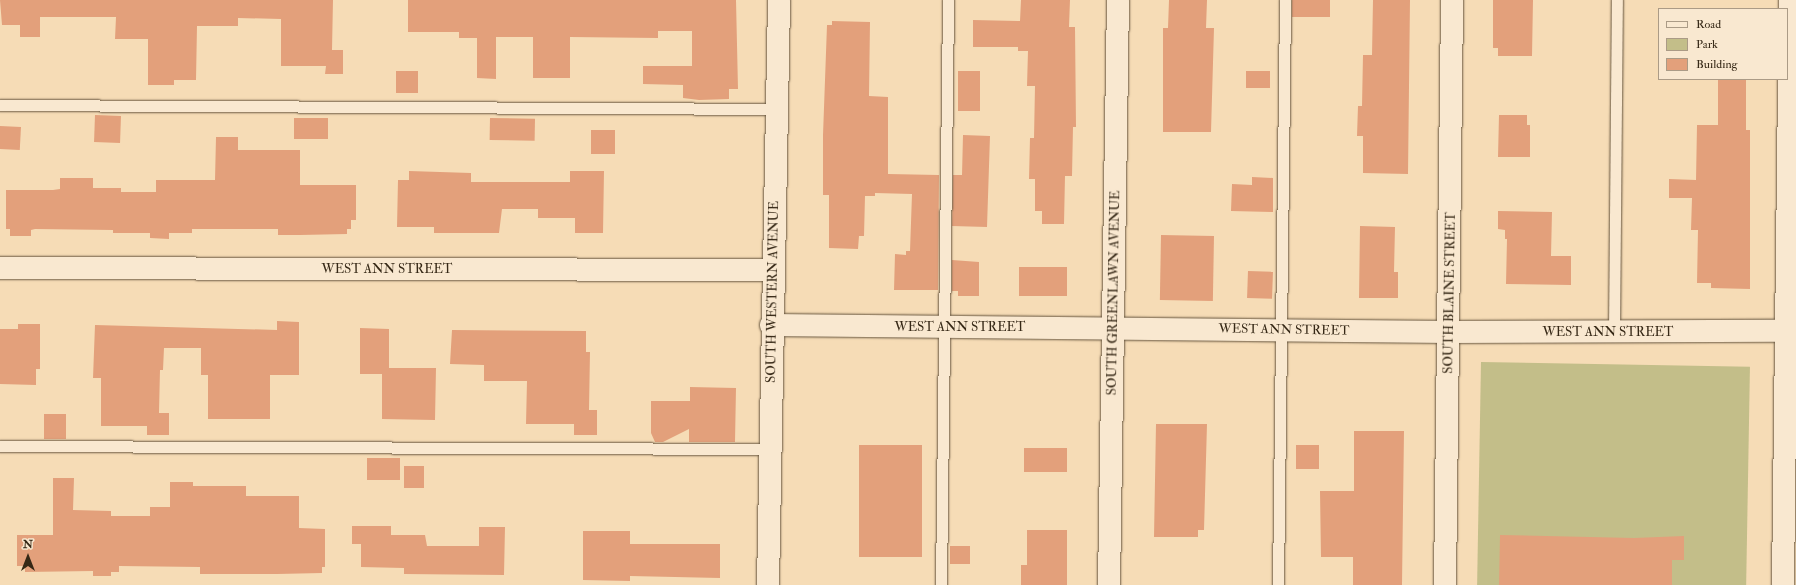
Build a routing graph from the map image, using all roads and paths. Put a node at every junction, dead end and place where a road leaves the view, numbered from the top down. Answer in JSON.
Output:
{"nodes":[{"id":1,"x":780,"y":0,"type":"edge"},
{"id":2,"x":948,"y":0,"type":"edge"},
{"id":3,"x":1118,"y":0,"type":"edge"},
{"id":4,"x":1285,"y":0,"type":"edge"},
{"id":5,"x":1452,"y":0,"type":"edge"},
{"id":6,"x":1617,"y":0,"type":"edge"},
{"id":7,"x":1790,"y":0,"type":"edge"},
{"id":8,"x":0,"y":105,"type":"edge"},
{"id":9,"x":777,"y":109,"type":"junction"},
{"id":10,"x":0,"y":268,"type":"edge"},
{"id":11,"x":774,"y":270,"type":"junction"},
{"id":12,"x":771,"y":325,"type":"junction"},
{"id":13,"x":944,"y":327,"type":"junction"},
{"id":14,"x":1114,"y":328,"type":"junction"},
{"id":15,"x":1281,"y":330,"type":"junction"},
{"id":16,"x":1791,"y":331,"type":"edge"},
{"id":17,"x":1450,"y":332,"type":"junction"},
{"id":18,"x":1614,"y":332,"type":"junction"},
{"id":19,"x":0,"y":446,"type":"edge"},
{"id":20,"x":770,"y":449,"type":"junction"},
{"id":21,"x":768,"y":585,"type":"edge"},
{"id":22,"x":941,"y":585,"type":"edge"},
{"id":23,"x":1109,"y":585,"type":"edge"},
{"id":24,"x":1278,"y":585,"type":"edge"},
{"id":25,"x":1445,"y":585,"type":"edge"},
{"id":26,"x":1783,"y":585,"type":"edge"}],
"edges":[{"from":1,"to":9,"type":"street","name":"SOUTH WESTERN AVENUE"},
{"from":2,"to":13,"type":"lane"},
{"from":3,"to":14,"type":"street","name":"SOUTH GREENLAWN AVENUE"},
{"from":4,"to":15,"type":"lane"},
{"from":5,"to":17,"type":"street","name":"SOUTH BLAINE STREET"},
{"from":6,"to":18,"type":"lane"},
{"from":7,"to":16,"type":"street"},
{"from":8,"to":9,"type":"lane"},
{"from":9,"to":11,"type":"street","name":"SOUTH WESTERN AVENUE"},
{"from":10,"to":11,"type":"street","name":"WEST ANN STREET"},
{"from":11,"to":12,"type":"street","name":"SOUTH WESTERN AVENUE"},
{"from":12,"to":13,"type":"street","name":"WEST ANN STREET"},
{"from":12,"to":20,"type":"street","name":"SOUTH WESTERN AVENUE"},
{"from":13,"to":14,"type":"street","name":"WEST ANN STREET"},
{"from":13,"to":22,"type":"lane"},
{"from":14,"to":15,"type":"street","name":"WEST ANN STREET"},
{"from":14,"to":23,"type":"street","name":"SOUTH GREENLAWN AVENUE"},
{"from":15,"to":17,"type":"street","name":"WEST ANN STREET"},
{"from":15,"to":24,"type":"lane"},
{"from":16,"to":18,"type":"street","name":"WEST ANN STREET"},
{"from":16,"to":26,"type":"street"},
{"from":17,"to":18,"type":"street","name":"WEST ANN STREET"},
{"from":17,"to":25,"type":"street","name":"SOUTH BLAINE STREET"},
{"from":19,"to":20,"type":"lane"},
{"from":20,"to":21,"type":"street","name":"SOUTH WESTERN AVENUE"}]}
